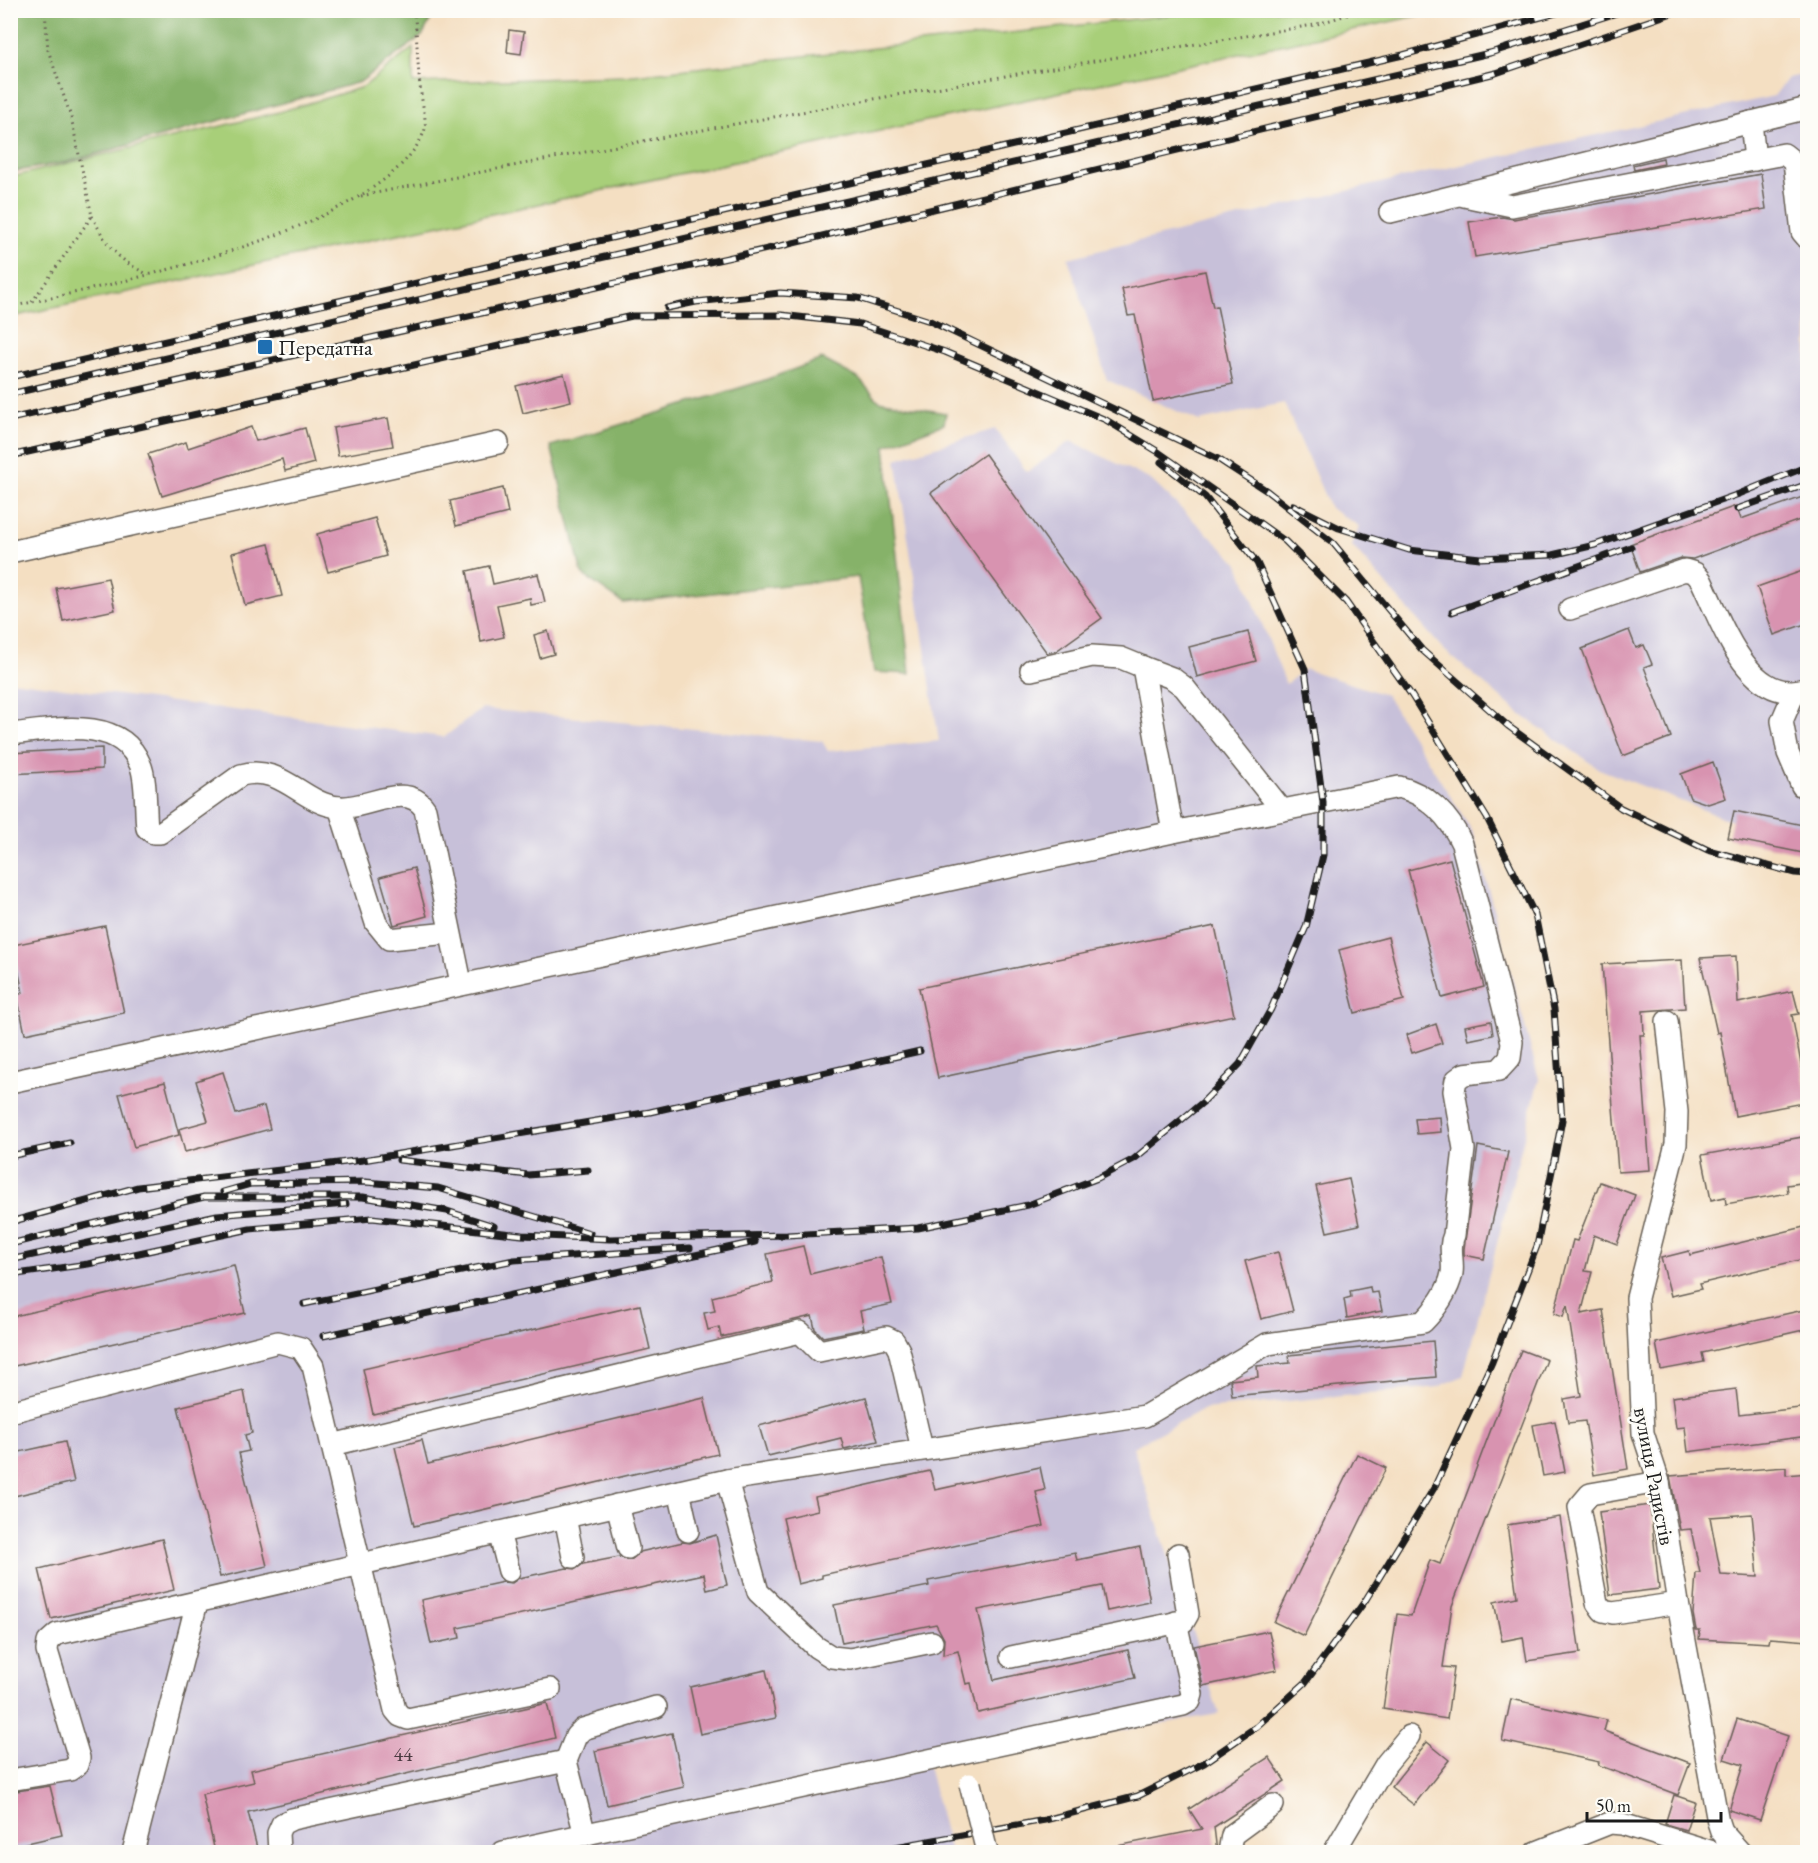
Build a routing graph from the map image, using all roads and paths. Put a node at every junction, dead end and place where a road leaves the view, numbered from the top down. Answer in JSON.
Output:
{"nodes":[{"id":1,"x":45,"y":10,"type":"edge"},
{"id":2,"x":414,"y":10,"type":"edge"},
{"id":3,"x":1363,"y":10,"type":"edge"},
{"id":4,"x":1808,"y":108,"type":"edge"},
{"id":5,"x":1750,"y":122,"type":"junction"},
{"id":6,"x":1755,"y":160,"type":"junction"},
{"id":7,"x":1458,"y":195,"type":"junction"},
{"id":8,"x":361,"y":196,"type":"junction"},
{"id":9,"x":1390,"y":212,"type":"dead end"},
{"id":10,"x":92,"y":216,"type":"junction"},
{"id":11,"x":1808,"y":239,"type":"edge"},
{"id":12,"x":150,"y":276,"type":"junction"},
{"id":13,"x":31,"y":302,"type":"junction"},
{"id":14,"x":10,"y":307,"type":"edge"},
{"id":15,"x":498,"y":443,"type":"dead end"},
{"id":16,"x":10,"y":552,"type":"edge"},
{"id":17,"x":1570,"y":609,"type":"dead end"},
{"id":18,"x":1143,"y":667,"type":"junction"},
{"id":19,"x":1031,"y":670,"type":"dead end"},
{"id":20,"x":1801,"y":690,"type":"edge"},
{"id":21,"x":10,"y":734,"type":"edge"},
{"id":22,"x":1802,"y":786,"type":"dead end"},
{"id":23,"x":339,"y":807,"type":"junction"},
{"id":24,"x":1282,"y":810,"type":"junction"},
{"id":25,"x":1173,"y":832,"type":"junction"},
{"id":26,"x":449,"y":933,"type":"junction"},
{"id":27,"x":461,"y":983,"type":"junction"},
{"id":28,"x":1667,"y":1021,"type":"dead end"},
{"id":29,"x":10,"y":1082,"type":"edge"},
{"id":30,"x":10,"y":1412,"type":"edge"},
{"id":31,"x":332,"y":1445,"type":"junction"},
{"id":32,"x":922,"y":1449,"type":"junction"},
{"id":33,"x":727,"y":1480,"type":"junction"},
{"id":34,"x":1659,"y":1482,"type":"junction"},
{"id":35,"x":679,"y":1491,"type":"junction"},
{"id":36,"x":617,"y":1505,"type":"junction"},
{"id":37,"x":565,"y":1517,"type":"junction"},
{"id":38,"x":688,"y":1531,"type":"dead end"},
{"id":39,"x":499,"y":1532,"type":"junction"},
{"id":40,"x":628,"y":1548,"type":"dead end"},
{"id":41,"x":1178,"y":1554,"type":"dead end"},
{"id":42,"x":573,"y":1557,"type":"dead end"},
{"id":43,"x":361,"y":1563,"type":"junction"},
{"id":44,"x":509,"y":1571,"type":"dead end"},
{"id":45,"x":197,"y":1602,"type":"junction"},
{"id":46,"x":1677,"y":1603,"type":"junction"},
{"id":47,"x":1176,"y":1622,"type":"junction"},
{"id":48,"x":932,"y":1642,"type":"dead end"},
{"id":49,"x":1011,"y":1657,"type":"dead end"},
{"id":50,"x":550,"y":1689,"type":"dead end"},
{"id":51,"x":656,"y":1707,"type":"dead end"},
{"id":52,"x":1409,"y":1736,"type":"dead end"},
{"id":53,"x":963,"y":1754,"type":"junction"},
{"id":54,"x":566,"y":1761,"type":"junction"},
{"id":55,"x":10,"y":1780,"type":"edge"},
{"id":56,"x":1273,"y":1805,"type":"dead end"},
{"id":57,"x":585,"y":1835,"type":"junction"},
{"id":58,"x":133,"y":1852,"type":"edge"},
{"id":59,"x":279,"y":1852,"type":"edge"},
{"id":60,"x":503,"y":1852,"type":"edge"},
{"id":61,"x":987,"y":1852,"type":"edge"},
{"id":62,"x":1229,"y":1852,"type":"edge"},
{"id":63,"x":1334,"y":1852,"type":"edge"},
{"id":64,"x":1537,"y":1852,"type":"edge"},
{"id":65,"x":1713,"y":1852,"type":"edge"},
{"id":66,"x":1740,"y":1852,"type":"edge"}],
"edges":[{"from":1,"to":10,"type":"path"},
{"from":2,"to":8,"type":"path"},
{"from":3,"to":8,"type":"path"},
{"from":4,"to":5,"type":"street"},
{"from":5,"to":6,"type":"street"},
{"from":5,"to":7,"type":"street"},
{"from":6,"to":7,"type":"street"},
{"from":6,"to":11,"type":"street"},
{"from":7,"to":9,"type":"street"},
{"from":8,"to":12,"type":"path"},
{"from":10,"to":12,"type":"path"},
{"from":10,"to":13,"type":"path"},
{"from":12,"to":13,"type":"path"},
{"from":13,"to":14,"type":"path"},
{"from":15,"to":16,"type":"street"},
{"from":17,"to":20,"type":"street"},
{"from":18,"to":19,"type":"street"},
{"from":18,"to":24,"type":"street"},
{"from":18,"to":25,"type":"street"},
{"from":20,"to":22,"type":"street"},
{"from":21,"to":23,"type":"street"},
{"from":23,"to":26,"type":"street"},
{"from":23,"to":26,"type":"street"},
{"from":24,"to":25,"type":"street"},
{"from":24,"to":32,"type":"street"},
{"from":25,"to":27,"type":"street"},
{"from":26,"to":27,"type":"street"},
{"from":27,"to":29,"type":"street"},
{"from":28,"to":34,"type":"street","name":"вулиця Радистів"},
{"from":30,"to":31,"type":"street"},
{"from":31,"to":32,"type":"street"},
{"from":31,"to":43,"type":"street"},
{"from":32,"to":33,"type":"street"},
{"from":33,"to":35,"type":"street"},
{"from":33,"to":48,"type":"street"},
{"from":34,"to":46,"type":"street","name":"вулиця Радистів"},
{"from":34,"to":46,"type":"street"},
{"from":35,"to":36,"type":"street"},
{"from":35,"to":38,"type":"street"},
{"from":36,"to":37,"type":"street"},
{"from":36,"to":40,"type":"street"},
{"from":37,"to":39,"type":"street"},
{"from":37,"to":42,"type":"street"},
{"from":39,"to":43,"type":"street"},
{"from":39,"to":44,"type":"street"},
{"from":41,"to":47,"type":"street"},
{"from":43,"to":45,"type":"street"},
{"from":43,"to":50,"type":"street"},
{"from":45,"to":55,"type":"street"},
{"from":45,"to":58,"type":"street"},
{"from":46,"to":66,"type":"street","name":"вулиця Радистів"},
{"from":47,"to":49,"type":"street"},
{"from":47,"to":53,"type":"street"},
{"from":51,"to":54,"type":"street"},
{"from":52,"to":63,"type":"street"},
{"from":53,"to":57,"type":"street"},
{"from":53,"to":61,"type":"street","bridge":true},
{"from":54,"to":57,"type":"street"},
{"from":54,"to":59,"type":"street"},
{"from":56,"to":62,"type":"street"},
{"from":57,"to":60,"type":"street"},
{"from":64,"to":65,"type":"street"}]}
